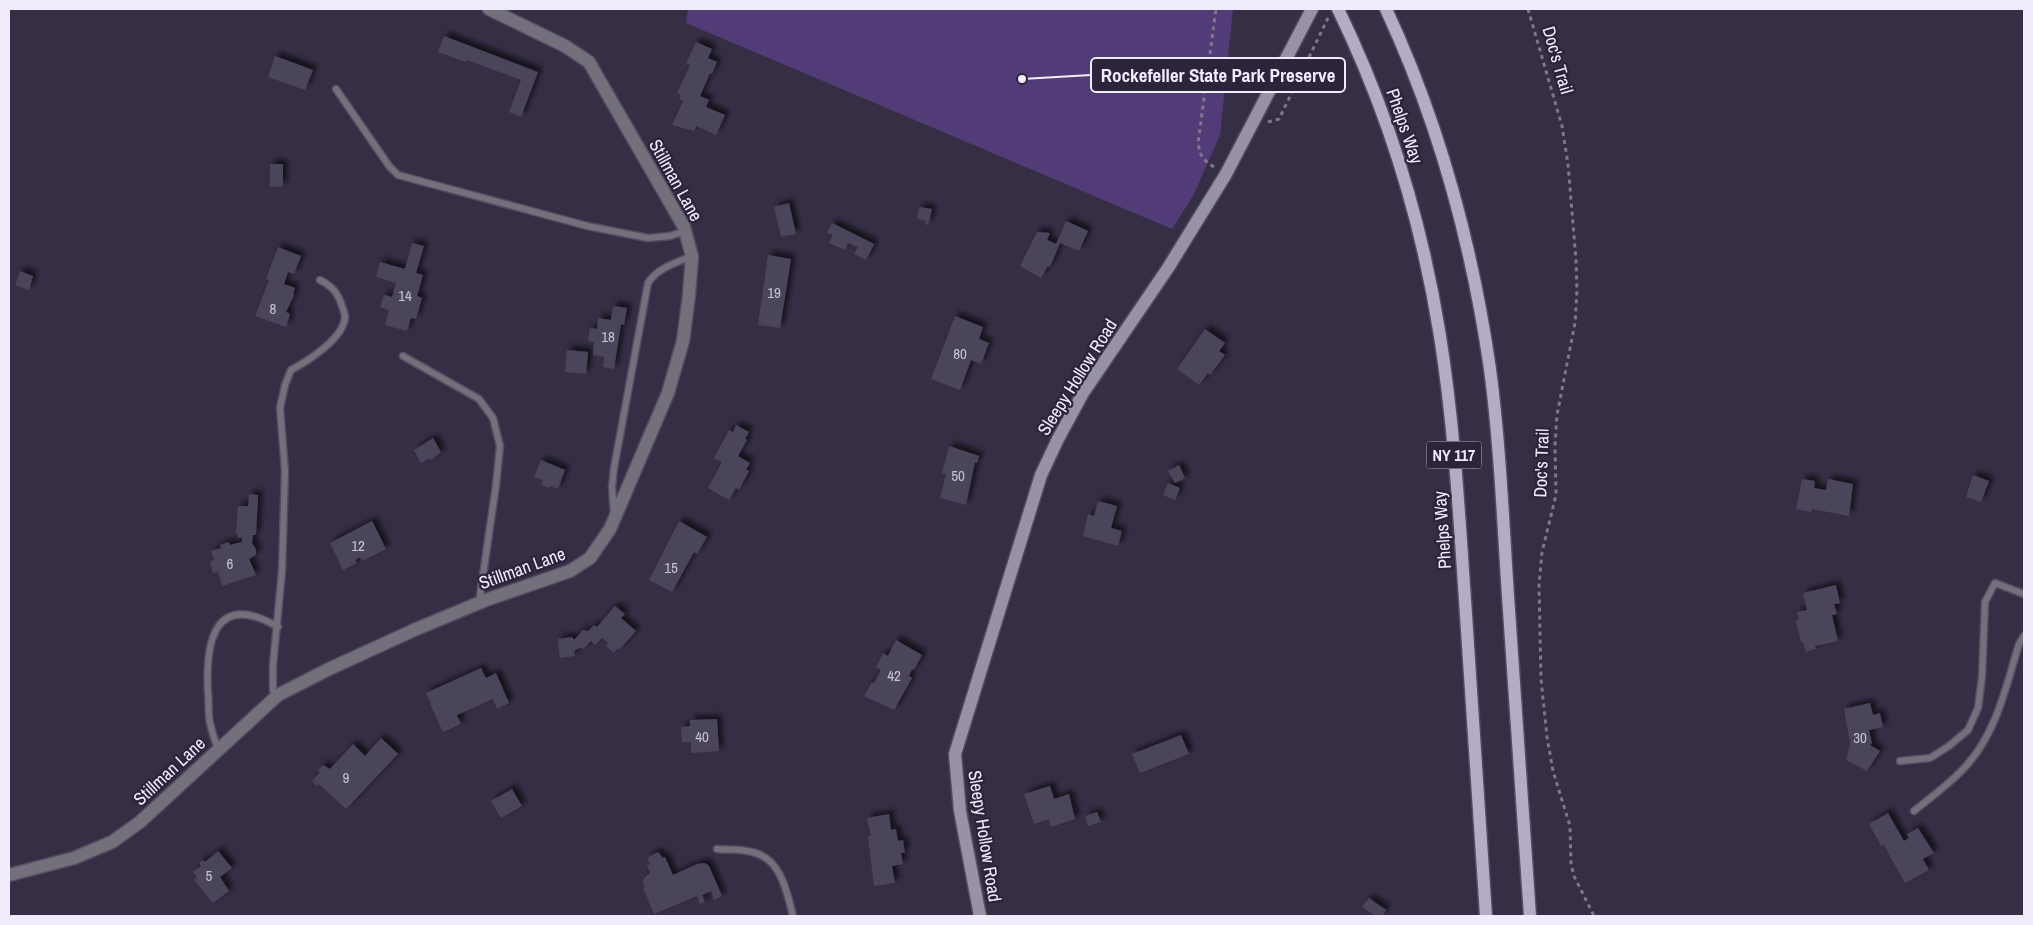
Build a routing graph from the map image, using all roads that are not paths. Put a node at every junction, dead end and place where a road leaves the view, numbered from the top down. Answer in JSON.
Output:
{"nodes":[{"id":1,"x":489,"y":9,"type":"edge"},
{"id":2,"x":1312,"y":9,"type":"edge"},
{"id":3,"x":1386,"y":9,"type":"edge"},
{"id":4,"x":1335,"y":12,"type":"edge"},
{"id":5,"x":336,"y":89,"type":"dead end"},
{"id":6,"x":686,"y":231,"type":"junction"},
{"id":7,"x":692,"y":256,"type":"junction"},
{"id":8,"x":320,"y":280,"type":"dead end"},
{"id":9,"x":403,"y":356,"type":"dead end"},
{"id":10,"x":615,"y":517,"type":"junction"},
{"id":11,"x":2024,"y":594,"type":"edge"},
{"id":12,"x":479,"y":602,"type":"junction"},
{"id":13,"x":278,"y":628,"type":"junction"},
{"id":14,"x":2024,"y":636,"type":"edge"},
{"id":15,"x":276,"y":697,"type":"junction"},
{"id":16,"x":218,"y":749,"type":"junction"},
{"id":17,"x":1900,"y":761,"type":"dead end"},
{"id":18,"x":1914,"y":812,"type":"dead end"},
{"id":19,"x":717,"y":849,"type":"dead end"},
{"id":20,"x":9,"y":875,"type":"edge"},
{"id":21,"x":794,"y":916,"type":"edge"},
{"id":22,"x":980,"y":916,"type":"edge"},
{"id":23,"x":1486,"y":916,"type":"edge"},
{"id":24,"x":1530,"y":916,"type":"edge"}],
"edges":[{"from":1,"to":6,"type":"street","name":"Stillman Lane"},
{"from":2,"to":22,"type":"street","name":"Sleepy Hollow Road"},
{"from":3,"to":24,"type":"main road","name":"Phelps Way","number":"NY 117"},
{"from":4,"to":23,"type":"main road","name":"Phelps Way","number":"NY 117"},
{"from":5,"to":6,"type":"lane"},
{"from":6,"to":7,"type":"street","name":"Stillman Lane"},
{"from":7,"to":10,"type":"street","name":"Stillman Lane"},
{"from":7,"to":10,"type":"lane"},
{"from":8,"to":13,"type":"lane"},
{"from":9,"to":12,"type":"lane"},
{"from":10,"to":12,"type":"street","name":"Stillman Lane"},
{"from":11,"to":17,"type":"lane"},
{"from":12,"to":15,"type":"street","name":"Stillman Lane"},
{"from":13,"to":15,"type":"lane"},
{"from":13,"to":16,"type":"lane"},
{"from":14,"to":18,"type":"lane"},
{"from":15,"to":16,"type":"street","name":"Stillman Lane"},
{"from":16,"to":20,"type":"street","name":"Stillman Lane"},
{"from":19,"to":21,"type":"lane"}]}
